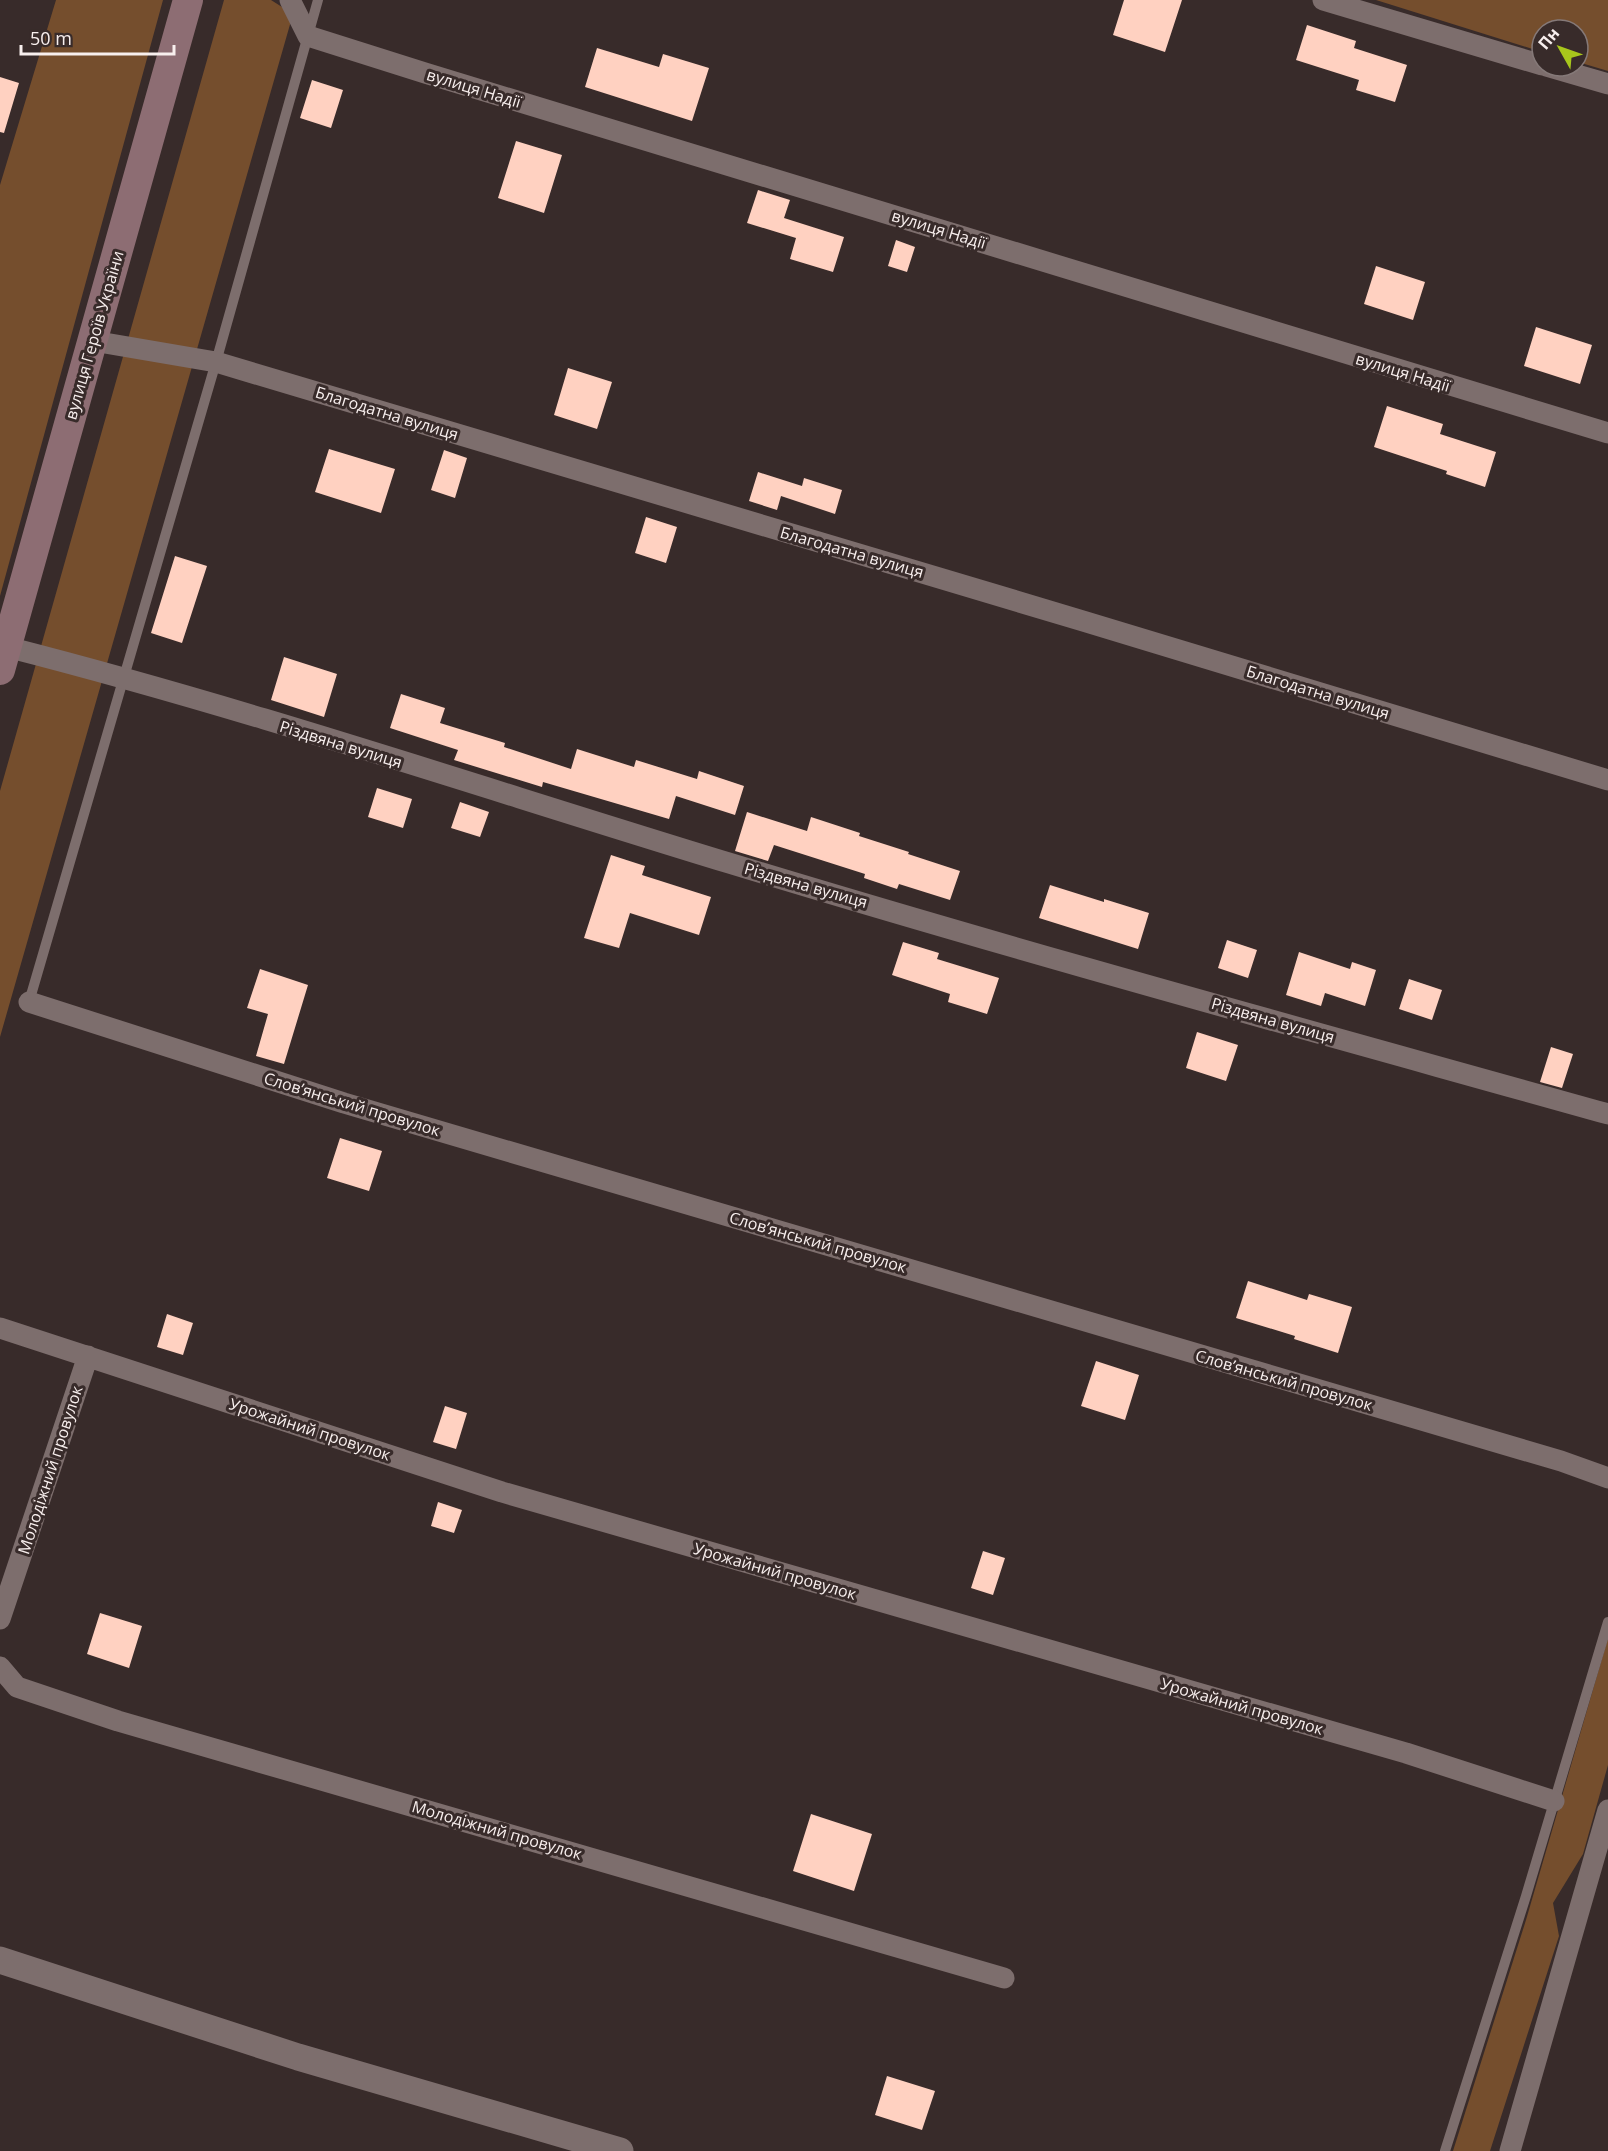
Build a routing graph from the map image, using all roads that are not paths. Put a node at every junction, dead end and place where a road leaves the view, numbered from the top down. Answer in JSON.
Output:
{"nodes":[{"id":1,"x":188,"y":0,"type":"edge"},
{"id":2,"x":290,"y":0,"type":"edge"},
{"id":3,"x":318,"y":0,"type":"edge"},
{"id":4,"x":1323,"y":0,"type":"edge"},
{"id":5,"x":308,"y":36,"type":"junction"},
{"id":6,"x":1530,"y":61,"type":"edge"},
{"id":7,"x":1587,"y":78,"type":"edge"},
{"id":8,"x":1608,"y":84,"type":"edge"},
{"id":9,"x":93,"y":341,"type":"junction"},
{"id":10,"x":216,"y":362,"type":"junction"},
{"id":11,"x":1608,"y":433,"type":"edge"},
{"id":12,"x":4,"y":648,"type":"edge"},
{"id":13,"x":124,"y":677,"type":"junction"},
{"id":14,"x":1608,"y":780,"type":"edge"},
{"id":15,"x":28,"y":1002,"type":"joint"},
{"id":16,"x":1608,"y":1114,"type":"edge"},
{"id":17,"x":0,"y":1328,"type":"edge"},
{"id":18,"x":88,"y":1356,"type":"junction"},
{"id":19,"x":1608,"y":1478,"type":"edge"},
{"id":20,"x":0,"y":1619,"type":"edge"},
{"id":21,"x":1608,"y":1622,"type":"edge"},
{"id":22,"x":0,"y":1666,"type":"edge"},
{"id":23,"x":1554,"y":1801,"type":"junction"},
{"id":24,"x":1608,"y":1810,"type":"edge"},
{"id":25,"x":0,"y":1960,"type":"edge"},
{"id":26,"x":1004,"y":1978,"type":"dead end"},
{"id":27,"x":620,"y":2151,"type":"edge"},
{"id":28,"x":1445,"y":2151,"type":"edge"},
{"id":29,"x":1509,"y":2151,"type":"edge"}],
"edges":[{"from":1,"to":9,"type":"main road","name":"вулиця Героїв України"},
{"from":2,"to":5,"type":"street"},
{"from":3,"to":5,"type":"lane"},
{"from":4,"to":6,"type":"street"},
{"from":5,"to":10,"type":"lane"},
{"from":5,"to":11,"type":"street","name":"вулиця Надії"},
{"from":7,"to":8,"type":"street"},
{"from":9,"to":10,"type":"street","name":"Благодатна вулиця"},
{"from":9,"to":12,"type":"main road","name":"вулиця Героїв України"},
{"from":10,"to":13,"type":"lane"},
{"from":10,"to":14,"type":"street","name":"Благодатна вулиця"},
{"from":12,"to":13,"type":"street","name":"Різдвяна вулиця"},
{"from":13,"to":15,"type":"lane"},
{"from":13,"to":16,"type":"street","name":"Різдвяна вулиця"},
{"from":15,"to":19,"type":"street","name":"Словʼянський провулок"},
{"from":17,"to":18,"type":"street","name":"Урожайний провулок"},
{"from":18,"to":20,"type":"street","name":"Молодіжний провулок"},
{"from":18,"to":23,"type":"street","name":"Урожайний провулок"},
{"from":21,"to":23,"type":"lane"},
{"from":22,"to":26,"type":"street","name":"Молодіжний провулок"},
{"from":23,"to":28,"type":"lane"},
{"from":24,"to":29,"type":"street"},
{"from":25,"to":27,"type":"street"}]}
